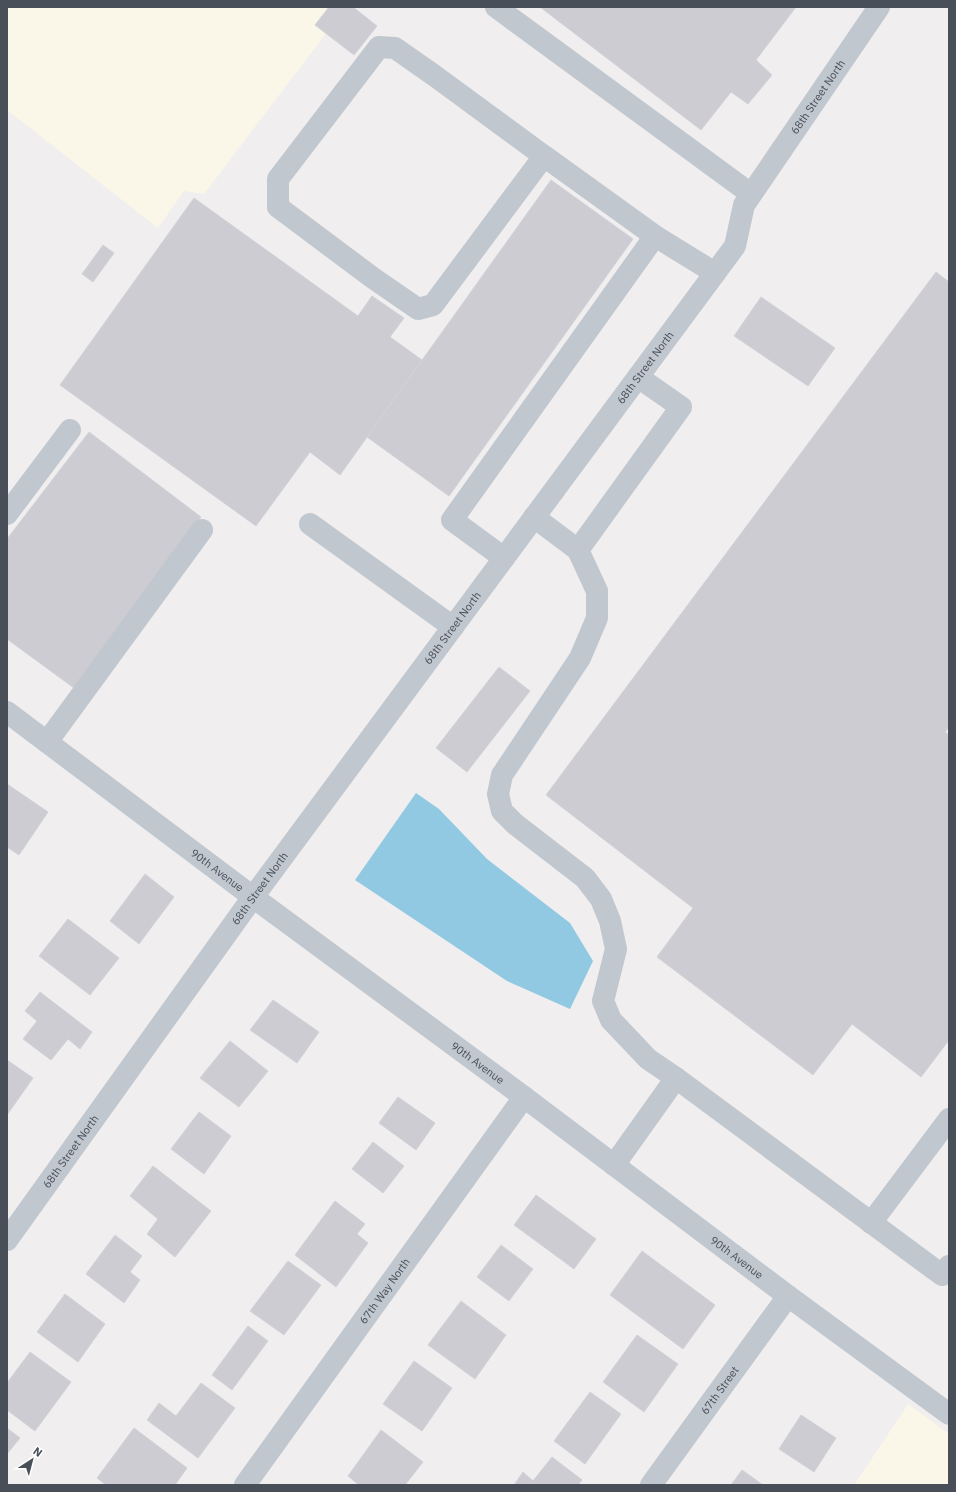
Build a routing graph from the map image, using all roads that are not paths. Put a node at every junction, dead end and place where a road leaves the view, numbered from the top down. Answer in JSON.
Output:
{"nodes":[{"id":1,"x":496,"y":7,"type":"edge"},
{"id":2,"x":879,"y":7,"type":"edge"},
{"id":3,"x":544,"y":156,"type":"junction"},
{"id":4,"x":751,"y":194,"type":"junction"},
{"id":5,"x":655,"y":236,"type":"junction"},
{"id":6,"x":715,"y":273,"type":"junction"},
{"id":7,"x":638,"y":377,"type":"junction"},
{"id":8,"x":70,"y":430,"type":"dead end"},
{"id":9,"x":7,"y":514,"type":"edge"},
{"id":10,"x":534,"y":517,"type":"junction"},
{"id":11,"x":310,"y":524,"type":"dead end"},
{"id":12,"x":202,"y":530,"type":"dead end"},
{"id":13,"x":578,"y":550,"type":"junction"},
{"id":14,"x":504,"y":558,"type":"junction"},
{"id":15,"x":453,"y":627,"type":"junction"},
{"id":16,"x":7,"y":712,"type":"edge"},
{"id":17,"x":47,"y":742,"type":"junction"},
{"id":18,"x":254,"y":897,"type":"junction"},
{"id":19,"x":676,"y":1078,"type":"junction"},
{"id":20,"x":524,"y":1097,"type":"junction"},
{"id":21,"x":949,"y":1119,"type":"edge"},
{"id":22,"x":614,"y":1165,"type":"junction"},
{"id":23,"x":871,"y":1223,"type":"junction"},
{"id":24,"x":7,"y":1240,"type":"edge"},
{"id":25,"x":949,"y":1266,"type":"edge"},
{"id":26,"x":788,"y":1296,"type":"junction"},
{"id":27,"x":949,"y":1414,"type":"edge"},
{"id":28,"x":245,"y":1485,"type":"edge"},
{"id":29,"x":651,"y":1485,"type":"edge"}],
"edges":[{"from":1,"to":4,"type":"street"},
{"from":2,"to":4,"type":"street","name":"68th Street North"},
{"from":3,"to":3,"type":"street"},
{"from":3,"to":5,"type":"street"},
{"from":4,"to":6,"type":"street","name":"68th Street North"},
{"from":5,"to":6,"type":"street"},
{"from":5,"to":14,"type":"street"},
{"from":6,"to":7,"type":"street","name":"68th Street North"},
{"from":7,"to":10,"type":"street","name":"68th Street North"},
{"from":7,"to":13,"type":"street"},
{"from":8,"to":9,"type":"street"},
{"from":10,"to":13,"type":"street"},
{"from":10,"to":14,"type":"street","name":"68th Street North"},
{"from":11,"to":15,"type":"street"},
{"from":12,"to":17,"type":"street"},
{"from":13,"to":19,"type":"street"},
{"from":14,"to":15,"type":"street","name":"68th Street North"},
{"from":15,"to":18,"type":"street","name":"68th Street North"},
{"from":16,"to":17,"type":"street","name":"90th Avenue"},
{"from":17,"to":18,"type":"street","name":"90th Avenue"},
{"from":18,"to":20,"type":"street","name":"90th Avenue"},
{"from":18,"to":24,"type":"street","name":"68th Street North"},
{"from":19,"to":22,"type":"street"},
{"from":19,"to":23,"type":"street"},
{"from":20,"to":22,"type":"street","name":"90th Avenue"},
{"from":20,"to":28,"type":"street","name":"67th Way North"},
{"from":21,"to":23,"type":"street"},
{"from":22,"to":26,"type":"street","name":"90th Avenue"},
{"from":23,"to":25,"type":"street"},
{"from":26,"to":27,"type":"street","name":"90th Avenue"},
{"from":26,"to":29,"type":"street","name":"67th Street"}]}
